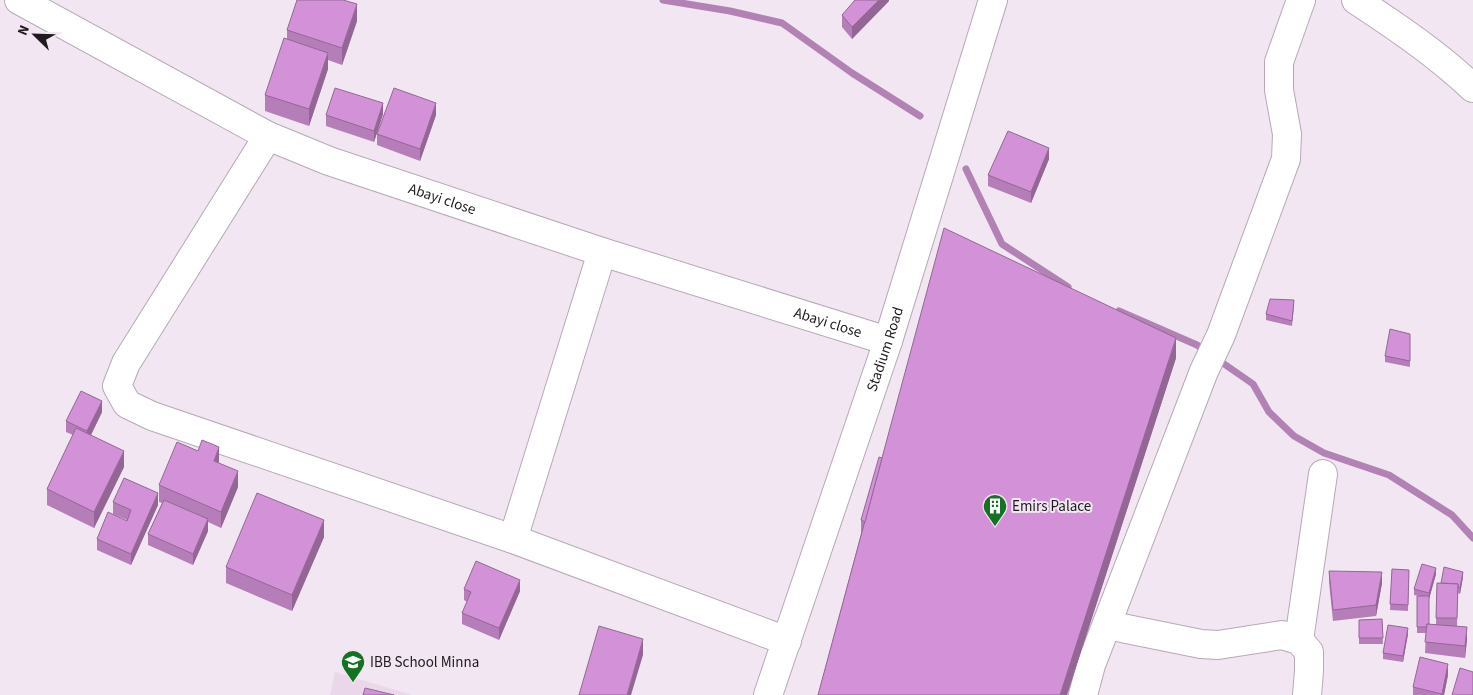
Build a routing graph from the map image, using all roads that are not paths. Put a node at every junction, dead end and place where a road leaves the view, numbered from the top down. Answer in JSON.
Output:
{"nodes":[{"id":1,"x":19,"y":0,"type":"edge"},
{"id":2,"x":993,"y":0,"type":"edge"},
{"id":3,"x":1301,"y":0,"type":"edge"},
{"id":4,"x":1356,"y":0,"type":"edge"},
{"id":5,"x":1473,"y":88,"type":"edge"},
{"id":6,"x":268,"y":136,"type":"junction"},
{"id":7,"x":602,"y":252,"type":"junction"},
{"id":8,"x":888,"y":340,"type":"junction"},
{"id":9,"x":1323,"y":474,"type":"dead end"},
{"id":10,"x":513,"y":539,"type":"junction"},
{"id":11,"x":1107,"y":625,"type":"junction"},
{"id":12,"x":1299,"y":640,"type":"junction"},
{"id":13,"x":787,"y":641,"type":"junction"},
{"id":14,"x":768,"y":695,"type":"edge"},
{"id":15,"x":1082,"y":695,"type":"edge"},
{"id":16,"x":1307,"y":695,"type":"edge"}],
"edges":[{"from":1,"to":6,"type":"street","name":"Abayi close"},
{"from":2,"to":8,"type":"street","name":"Stadium Road"},
{"from":3,"to":11,"type":"street"},
{"from":4,"to":5,"type":"street"},
{"from":6,"to":7,"type":"street","name":"Abayi close"},
{"from":6,"to":10,"type":"street"},
{"from":7,"to":8,"type":"street","name":"Abayi close"},
{"from":7,"to":10,"type":"street"},
{"from":8,"to":13,"type":"street","name":"Stadium Road"},
{"from":9,"to":12,"type":"street"},
{"from":10,"to":13,"type":"street"},
{"from":11,"to":12,"type":"street"},
{"from":11,"to":15,"type":"street"},
{"from":12,"to":16,"type":"street"},
{"from":13,"to":14,"type":"street","name":"Stadium Road"}]}
